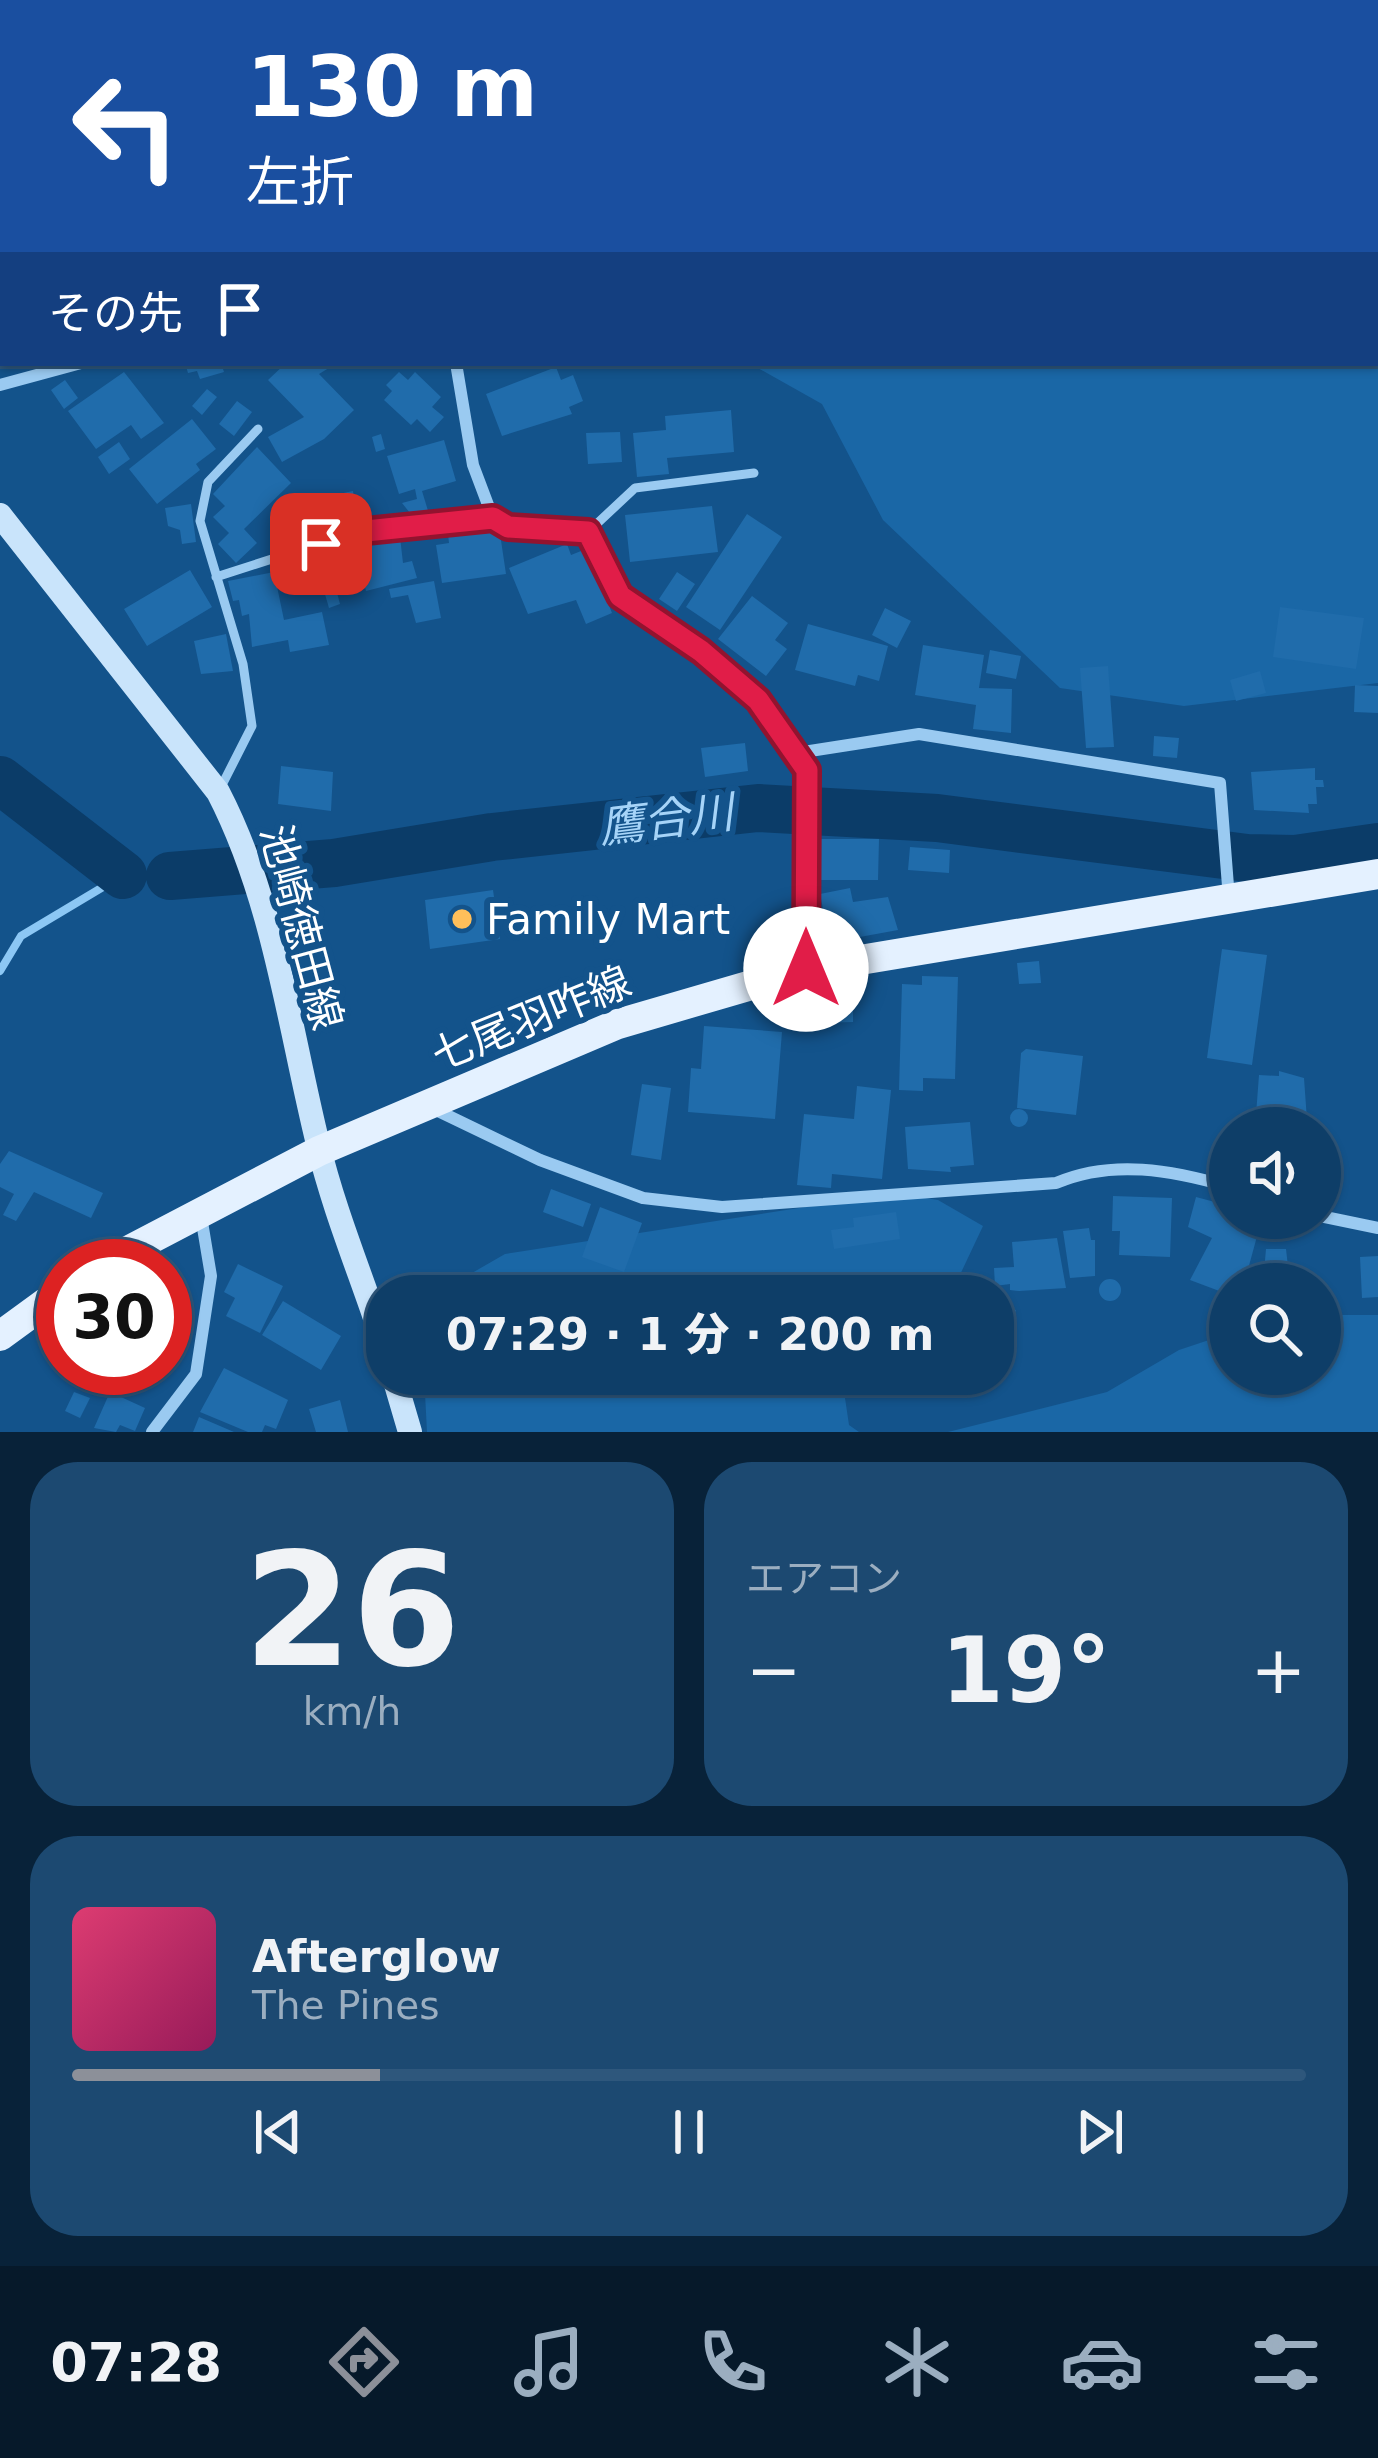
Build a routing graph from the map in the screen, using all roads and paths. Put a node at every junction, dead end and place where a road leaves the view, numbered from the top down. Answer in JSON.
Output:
{"nodes":[{"id":1,"x":70,"y":366,"type":"edge"},
{"id":2,"x":456,"y":366,"type":"edge"},
{"id":3,"x":0,"y":385,"type":"edge"},
{"id":4,"x":258,"y":429,"type":"dead end"},
{"id":5,"x":754,"y":473,"type":"dead end"},
{"id":6,"x":0,"y":514,"type":"edge"},
{"id":7,"x":493,"y":518,"type":"junction"},
{"id":8,"x":588,"y":532,"type":"junction"},
{"id":9,"x":216,"y":577,"type":"junction"},
{"id":10,"x":797,"y":753,"type":"junction"},
{"id":11,"x":218,"y":791,"type":"junction"},
{"id":12,"x":1378,"y":874,"type":"edge"},
{"id":13,"x":1229,"y":898,"type":"junction"},
{"id":14,"x":806,"y":969,"type":"junction"},
{"id":15,"x":427,"y":1105,"type":"junction"},
{"id":16,"x":319,"y":1151,"type":"junction"},
{"id":17,"x":1209,"y":1183,"type":"edge"},
{"id":18,"x":200,"y":1209,"type":"junction"},
{"id":19,"x":1341,"y":1220,"type":"edge"},
{"id":20,"x":1378,"y":1228,"type":"edge"},
{"id":21,"x":147,"y":1239,"type":"edge"},
{"id":22,"x":366,"y":1291,"type":"edge"},
{"id":23,"x":36,"y":1310,"type":"edge"},
{"id":24,"x":0,"y":1336,"type":"edge"},
{"id":25,"x":399,"y":1395,"type":"edge"},
{"id":26,"x":152,"y":1432,"type":"edge"},
{"id":27,"x":410,"y":1432,"type":"edge"}],
"edges":[{"from":1,"to":3,"type":"street"},
{"from":2,"to":7,"type":"street"},
{"from":4,"to":9,"type":"lane"},
{"from":5,"to":8,"type":"lane"},
{"from":6,"to":11,"type":"main road","name":"池崎徳田線"},
{"from":7,"to":8,"type":"street"},
{"from":7,"to":9,"type":"lane"},
{"from":8,"to":10,"type":"street"},
{"from":9,"to":11,"type":"lane"},
{"from":10,"to":13,"type":"street"},
{"from":10,"to":14,"type":"street"},
{"from":11,"to":16,"type":"main road","name":"池崎徳田線"},
{"from":12,"to":13,"type":"main road","name":"七尾羽咋線"},
{"from":13,"to":14,"type":"main road","name":"七尾羽咋線"},
{"from":14,"to":15,"type":"main road","name":"七尾羽咋線"},
{"from":15,"to":16,"type":"main road","name":"七尾羽咋線"},
{"from":15,"to":17,"type":"street"},
{"from":16,"to":18,"type":"main road","name":"七尾羽咋線"},
{"from":16,"to":22,"type":"main road","name":"池崎徳田線"},
{"from":18,"to":21,"type":"main road","name":"七尾羽咋線"},
{"from":18,"to":26,"type":"street"},
{"from":19,"to":20,"type":"street"},
{"from":23,"to":24,"type":"main road"},
{"from":25,"to":27,"type":"main road"}]}
